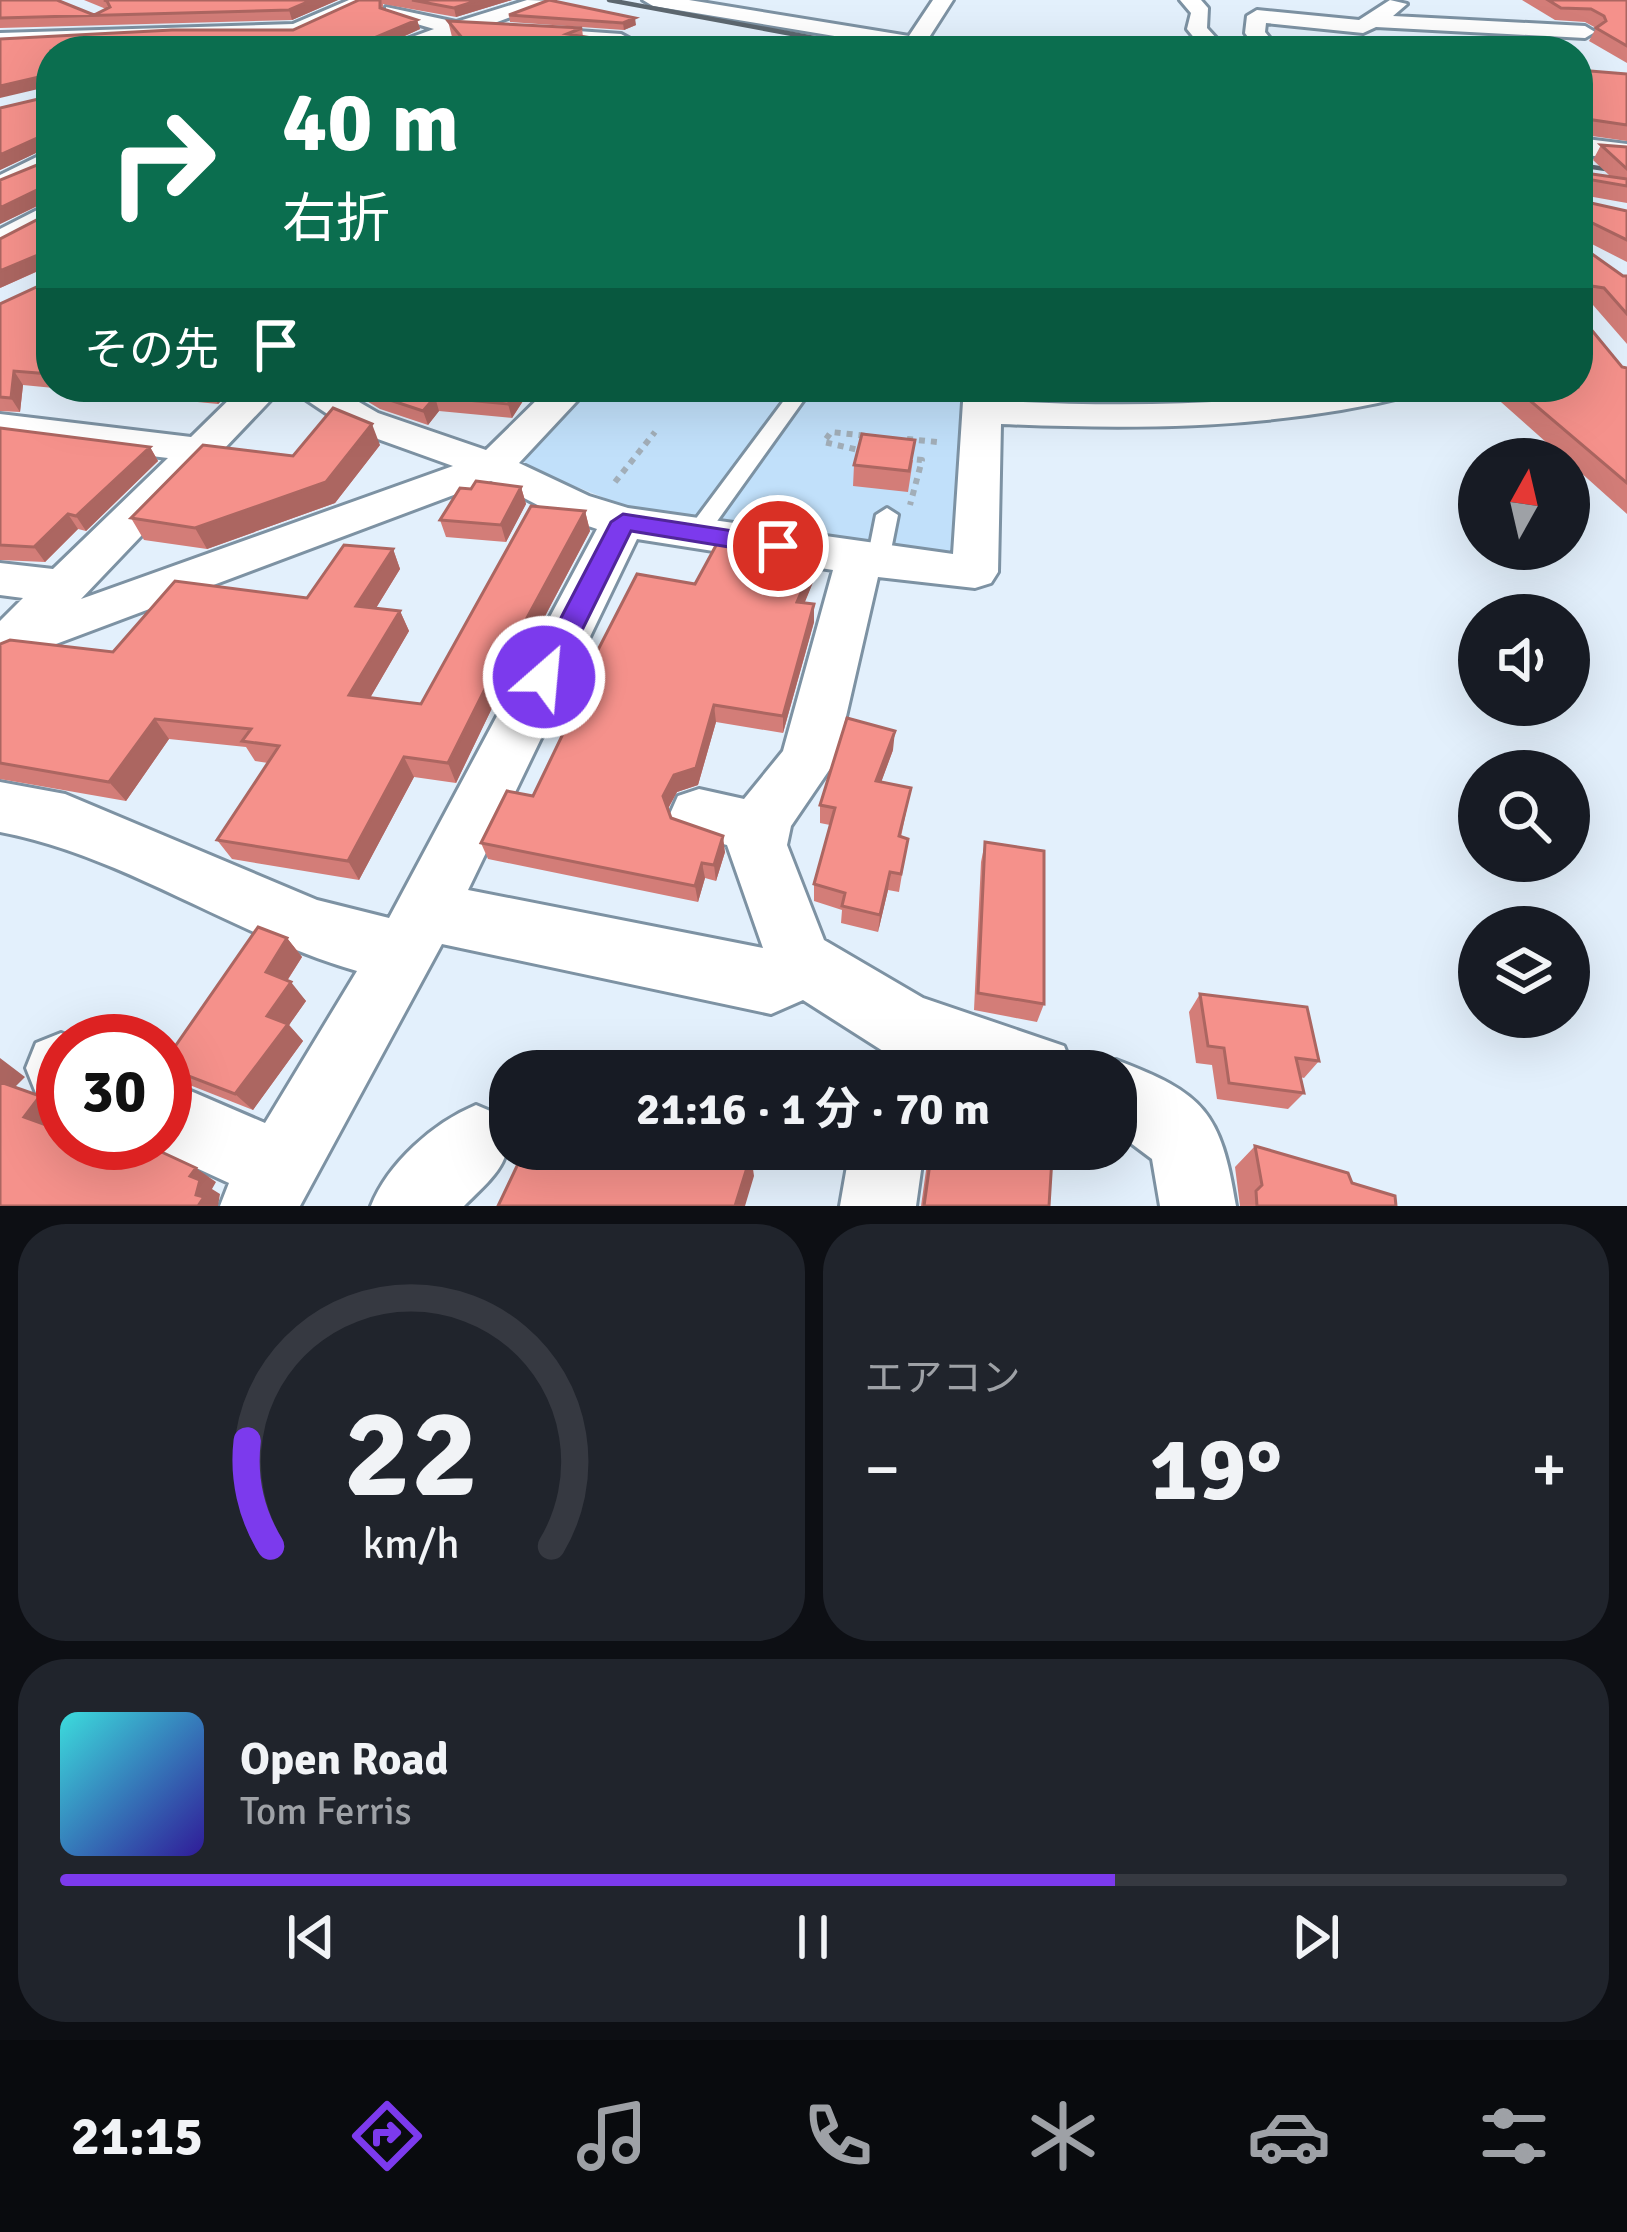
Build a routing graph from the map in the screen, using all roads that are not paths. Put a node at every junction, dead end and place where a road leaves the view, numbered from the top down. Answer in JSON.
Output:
{"nodes":[{"id":1,"x":304,"y":0,"type":"edge"},
{"id":2,"x":365,"y":0,"type":"edge"},
{"id":3,"x":653,"y":0,"type":"edge"},
{"id":4,"x":943,"y":0,"type":"edge"},
{"id":5,"x":1190,"y":0,"type":"edge"},
{"id":6,"x":1403,"y":0,"type":"edge"},
{"id":7,"x":550,"y":2,"type":"edge"},
{"id":8,"x":187,"y":6,"type":"edge"},
{"id":9,"x":117,"y":7,"type":"edge"},
{"id":10,"x":342,"y":11,"type":"junction"},
{"id":11,"x":393,"y":11,"type":"edge"},
{"id":12,"x":1375,"y":21,"type":"junction"},
{"id":13,"x":457,"y":29,"type":"junction"},
{"id":14,"x":296,"y":30,"type":"junction"},
{"id":15,"x":263,"y":31,"type":"junction"},
{"id":16,"x":1585,"y":32,"type":"dead end"},
{"id":17,"x":56,"y":36,"type":"edge"},
{"id":18,"x":83,"y":36,"type":"edge"},
{"id":19,"x":298,"y":36,"type":"edge"},
{"id":20,"x":434,"y":36,"type":"edge"},
{"id":21,"x":629,"y":36,"type":"edge"},
{"id":22,"x":856,"y":36,"type":"edge"},
{"id":23,"x":919,"y":36,"type":"edge"},
{"id":24,"x":1204,"y":36,"type":"edge"},
{"id":25,"x":1257,"y":36,"type":"edge"},
{"id":26,"x":36,"y":38,"type":"edge"},
{"id":27,"x":0,"y":39,"type":"edge"},
{"id":28,"x":1593,"y":116,"type":"edge"},
{"id":29,"x":1593,"y":148,"type":"edge"},
{"id":30,"x":1623,"y":151,"type":"edge"},
{"id":31,"x":36,"y":167,"type":"edge"},
{"id":32,"x":0,"y":186,"type":"edge"},
{"id":33,"x":36,"y":221,"type":"edge"},
{"id":34,"x":0,"y":242,"type":"edge"},
{"id":35,"x":249,"y":402,"type":"edge"},
{"id":36,"x":332,"y":402,"type":"edge"},
{"id":37,"x":556,"y":402,"type":"edge"},
{"id":38,"x":793,"y":402,"type":"edge"},
{"id":39,"x":983,"y":402,"type":"edge"},
{"id":40,"x":1000,"y":402,"type":"edge"},
{"id":41,"x":1244,"y":402,"type":"edge"},
{"id":42,"x":0,"y":426,"type":"edge"},
{"id":43,"x":201,"y":450,"type":"junction"},
{"id":44,"x":493,"y":466,"type":"junction"},
{"id":45,"x":608,"y":517,"type":"junction"},
{"id":46,"x":697,"y":533,"type":"junction"},
{"id":47,"x":874,"y":545,"type":"junction"},
{"id":48,"x":0,"y":579,"type":"edge"},
{"id":49,"x":62,"y":587,"type":"junction"},
{"id":50,"x":2,"y":647,"type":"edge"},
{"id":51,"x":0,"y":807,"type":"edge"},
{"id":52,"x":699,"y":814,"type":"dead end"},
{"id":53,"x":762,"y":828,"type":"junction"},
{"id":54,"x":415,"y":932,"type":"junction"},
{"id":55,"x":804,"y":964,"type":"junction"},
{"id":56,"x":903,"y":1049,"type":"edge"},
{"id":57,"x":1137,"y":1103,"type":"edge"},
{"id":58,"x":192,"y":1134,"type":"edge"},
{"id":59,"x":476,"y":1142,"type":"dead end"},
{"id":60,"x":884,"y":1170,"type":"edge"},
{"id":61,"x":269,"y":1187,"type":"edge"},
{"id":62,"x":410,"y":1206,"type":"edge"},
{"id":63,"x":878,"y":1206,"type":"edge"},
{"id":64,"x":1198,"y":1206,"type":"edge"}],
"edges":[{"from":1,"to":10,"type":"street"},
{"from":2,"to":10,"type":"street"},
{"from":3,"to":22,"type":"street"},
{"from":4,"to":23,"type":"street"},
{"from":5,"to":24,"type":"street"},
{"from":6,"to":12,"type":"street"},
{"from":7,"to":13,"type":"street"},
{"from":8,"to":15,"type":"street"},
{"from":9,"to":17,"type":"street"},
{"from":10,"to":14,"type":"street"},
{"from":11,"to":13,"type":"street"},
{"from":12,"to":16,"type":"street"},
{"from":12,"to":25,"type":"street"},
{"from":13,"to":20,"type":"street"},
{"from":13,"to":21,"type":"street"},
{"from":14,"to":15,"type":"street"},
{"from":14,"to":19,"type":"street"},
{"from":15,"to":18,"type":"street"},
{"from":26,"to":27,"type":"street"},
{"from":28,"to":30,"type":"street"},
{"from":29,"to":30,"type":"street"},
{"from":31,"to":32,"type":"street"},
{"from":33,"to":34,"type":"street"},
{"from":35,"to":43,"type":"street"},
{"from":36,"to":44,"type":"street"},
{"from":37,"to":44,"type":"street"},
{"from":38,"to":46,"type":"lane"},
{"from":39,"to":47,"type":"street"},
{"from":40,"to":41,"type":"street"},
{"from":42,"to":43,"type":"street"},
{"from":43,"to":49,"type":"street"},
{"from":44,"to":45,"type":"street"},
{"from":44,"to":50,"type":"street"},
{"from":45,"to":46,"type":"street"},
{"from":45,"to":54,"type":"street"},
{"from":46,"to":47,"type":"street"},
{"from":47,"to":53,"type":"street"},
{"from":48,"to":49,"type":"street"},
{"from":49,"to":50,"type":"street"},
{"from":51,"to":54,"type":"street"},
{"from":52,"to":53,"type":"street"},
{"from":53,"to":55,"type":"street"},
{"from":54,"to":55,"type":"street"},
{"from":54,"to":61,"type":"street"},
{"from":55,"to":56,"type":"street"},
{"from":57,"to":64,"type":"street"},
{"from":58,"to":61,"type":"street"},
{"from":59,"to":62,"type":"street"},
{"from":60,"to":63,"type":"street"}]}
